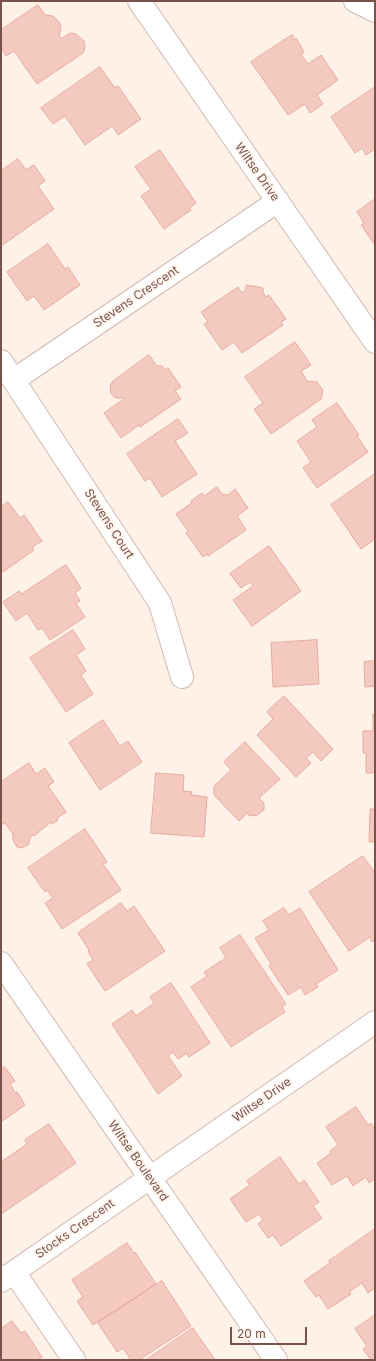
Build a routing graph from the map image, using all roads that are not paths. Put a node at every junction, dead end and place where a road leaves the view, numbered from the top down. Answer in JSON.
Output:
{"nodes":[{"id":1,"x":139,"y":1,"type":"edge"},
{"id":2,"x":355,"y":1,"type":"edge"},
{"id":3,"x":375,"y":10,"type":"edge"},
{"id":4,"x":278,"y":201,"type":"junction"},
{"id":5,"x":375,"y":342,"type":"edge"},
{"id":6,"x":1,"y":361,"type":"edge"},
{"id":7,"x":14,"y":380,"type":"junction"},
{"id":8,"x":182,"y":677,"type":"dead end"},
{"id":9,"x":1,"y":963,"type":"edge"},
{"id":10,"x":375,"y":1022,"type":"edge"},
{"id":11,"x":150,"y":1177,"type":"junction"},
{"id":12,"x":7,"y":1277,"type":"edge"},
{"id":13,"x":74,"y":1360,"type":"edge"},
{"id":14,"x":276,"y":1360,"type":"edge"}],
"edges":[{"from":1,"to":4,"type":"street","name":"Wiltse Drive"},
{"from":2,"to":3,"type":"street"},
{"from":4,"to":5,"type":"street","name":"Wiltse Drive"},
{"from":4,"to":7,"type":"street","name":"Stevens Crescent"},
{"from":6,"to":7,"type":"street"},
{"from":7,"to":8,"type":"street","name":"Stevens Court"},
{"from":9,"to":11,"type":"street","name":"Wiltse Boulevard"},
{"from":10,"to":11,"type":"street","name":"Wiltse Drive"},
{"from":11,"to":12,"type":"street","name":"Stocks Crescent"},
{"from":11,"to":14,"type":"street","name":"Wiltse Boulevard"},
{"from":12,"to":13,"type":"street"}]}
